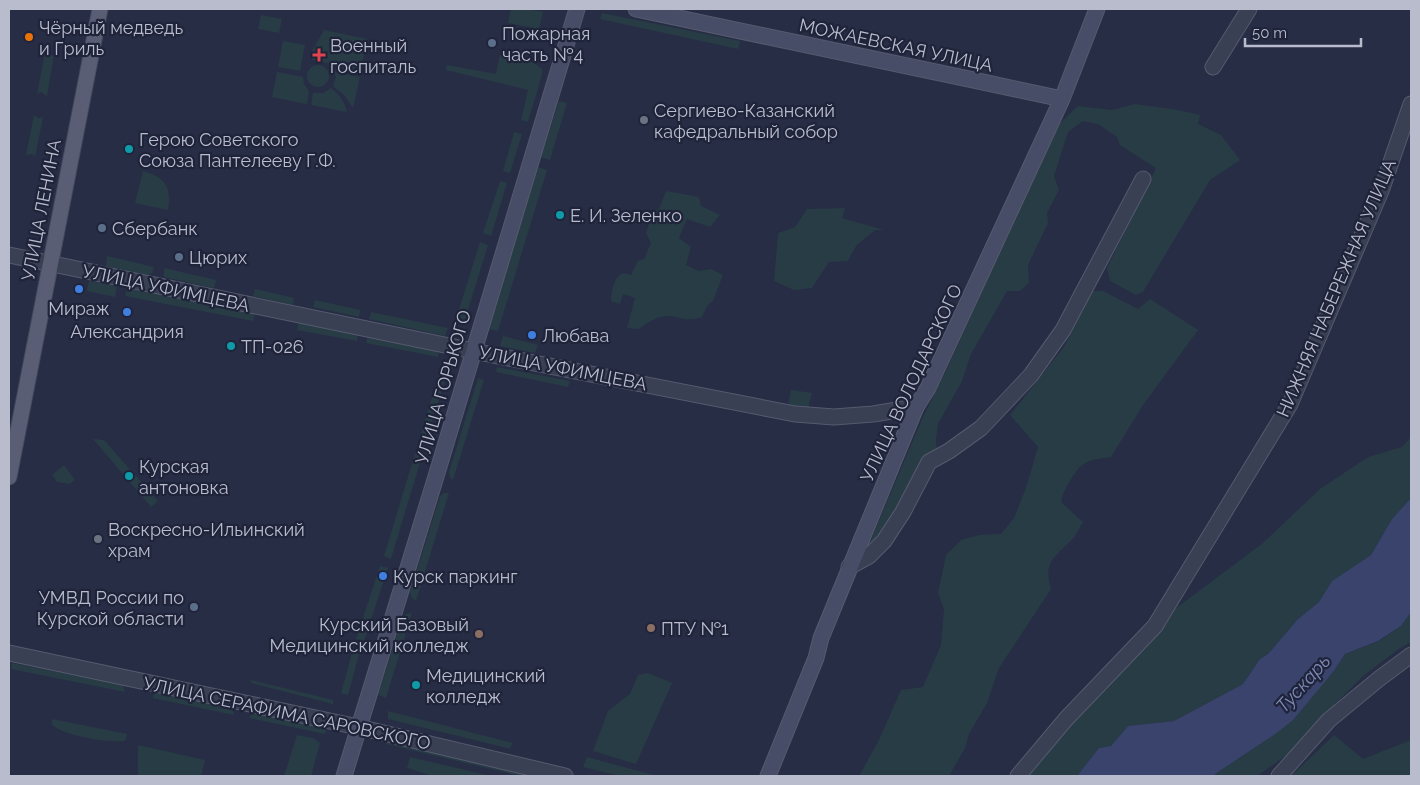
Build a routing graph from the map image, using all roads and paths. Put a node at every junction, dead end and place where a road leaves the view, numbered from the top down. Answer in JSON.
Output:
{"nodes":[{"id":1,"x":100,"y":9,"type":"edge"},
{"id":2,"x":577,"y":9,"type":"edge"},
{"id":3,"x":636,"y":9,"type":"edge"},
{"id":4,"x":1097,"y":9,"type":"edge"},
{"id":5,"x":1249,"y":9,"type":"edge"},
{"id":6,"x":1213,"y":67,"type":"dead end"},
{"id":7,"x":1062,"y":99,"type":"junction"},
{"id":8,"x":1411,"y":104,"type":"edge"},
{"id":9,"x":1144,"y":179,"type":"dead end"},
{"id":10,"x":9,"y":255,"type":"edge"},
{"id":11,"x":49,"y":264,"type":"junction"},
{"id":12,"x":473,"y":351,"type":"junction"},
{"id":13,"x":916,"y":407,"type":"junction"},
{"id":14,"x":9,"y":477,"type":"edge"},
{"id":15,"x":849,"y":567,"type":"junction"},
{"id":16,"x":9,"y":653,"type":"edge"},
{"id":17,"x":1411,"y":655,"type":"edge"},
{"id":18,"x":358,"y":727,"type":"junction"},
{"id":19,"x":344,"y":776,"type":"edge"},
{"id":20,"x":565,"y":776,"type":"edge"},
{"id":21,"x":768,"y":776,"type":"edge"},
{"id":22,"x":1018,"y":776,"type":"edge"},
{"id":23,"x":1279,"y":776,"type":"edge"}],
"edges":[{"from":1,"to":11,"type":"main road","name":"УЛИЦА ЛЕНИНА"},
{"from":2,"to":12,"type":"street","name":"УЛИЦА ГОРЬКОГО"},
{"from":3,"to":7,"type":"street","name":"МОЖАЕВСКАЯ УЛИЦА"},
{"from":4,"to":7,"type":"street","name":"УЛИЦА ВОЛОДАРСКОГО"},
{"from":5,"to":6,"type":"street"},
{"from":7,"to":13,"type":"street","name":"УЛИЦА ВОЛОДАРСКОГО"},
{"from":8,"to":22,"type":"street","name":"НИЖНЯЯ НАБЕРЕЖНАЯ УЛИЦА"},
{"from":9,"to":15,"type":"street"},
{"from":10,"to":11,"type":"street","name":"УЛИЦА УФИМЦЕВА"},
{"from":11,"to":12,"type":"street","name":"УЛИЦА УФИМЦЕВА"},
{"from":11,"to":14,"type":"main road","name":"УЛИЦА ЛЕНИНА"},
{"from":12,"to":13,"type":"street","name":"УЛИЦА УФИМЦЕВА"},
{"from":12,"to":18,"type":"street","name":"УЛИЦА ГОРЬКОГО"},
{"from":13,"to":15,"type":"street","name":"УЛИЦА ВОЛОДАРСКОГО"},
{"from":15,"to":21,"type":"street","name":"УЛИЦА ВОЛОДАРСКОГО"},
{"from":16,"to":18,"type":"street","name":"УЛИЦА СЕРАФИМА САРОВСКОГО"},
{"from":17,"to":23,"type":"street"},
{"from":18,"to":19,"type":"street","name":"УЛИЦА ГОРЬКОГО"},
{"from":18,"to":20,"type":"street","name":"УЛИЦА СЕРАФИМА САРОВСКОГО"}]}
